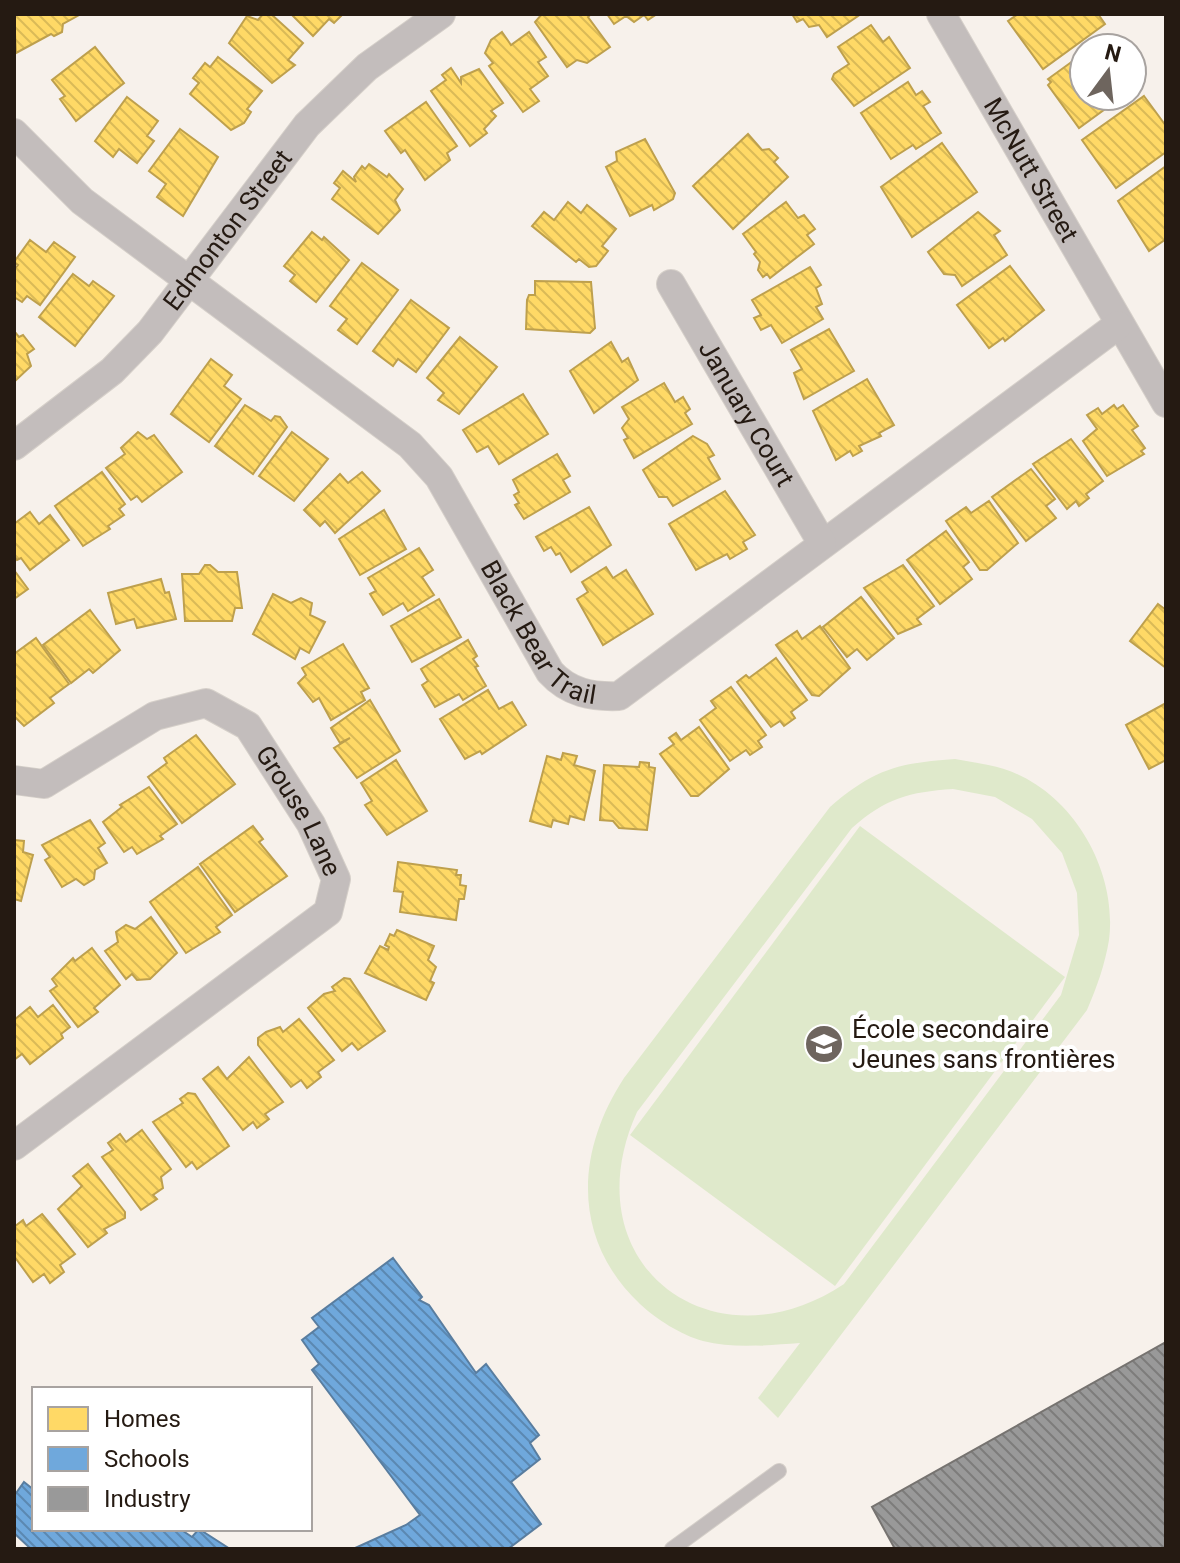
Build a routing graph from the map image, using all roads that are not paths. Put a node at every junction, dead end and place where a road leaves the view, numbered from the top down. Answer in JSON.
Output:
{"nodes":[{"id":1,"x":441,"y":14,"type":"edge"},
{"id":2,"x":941,"y":14,"type":"edge"},
{"id":3,"x":14,"y":133,"type":"edge"},
{"id":4,"x":188,"y":281,"type":"junction"},
{"id":5,"x":671,"y":284,"type":"dead end"},
{"id":6,"x":1118,"y":325,"type":"junction"},
{"id":7,"x":1166,"y":403,"type":"edge"},
{"id":8,"x":14,"y":446,"type":"edge"},
{"id":9,"x":822,"y":543,"type":"junction"},
{"id":10,"x":14,"y":780,"type":"edge"},
{"id":11,"x":14,"y":1146,"type":"edge"},
{"id":12,"x":779,"y":1471,"type":"dead end"},
{"id":13,"x":672,"y":1549,"type":"edge"}],
"edges":[{"from":1,"to":4,"type":"street","name":"Edmonton Street"},
{"from":2,"to":6,"type":"street","name":"McNutt Street"},
{"from":3,"to":4,"type":"street","name":"Black Bear Trail"},
{"from":4,"to":8,"type":"street","name":"Edmonton Street"},
{"from":4,"to":9,"type":"street","name":"Black Bear Trail"},
{"from":5,"to":9,"type":"street","name":"January Court"},
{"from":6,"to":7,"type":"street"},
{"from":6,"to":9,"type":"street","name":"Black Bear Trail"},
{"from":10,"to":11,"type":"street","name":"Grouse Lane"},
{"from":12,"to":13,"type":"lane"}]}
